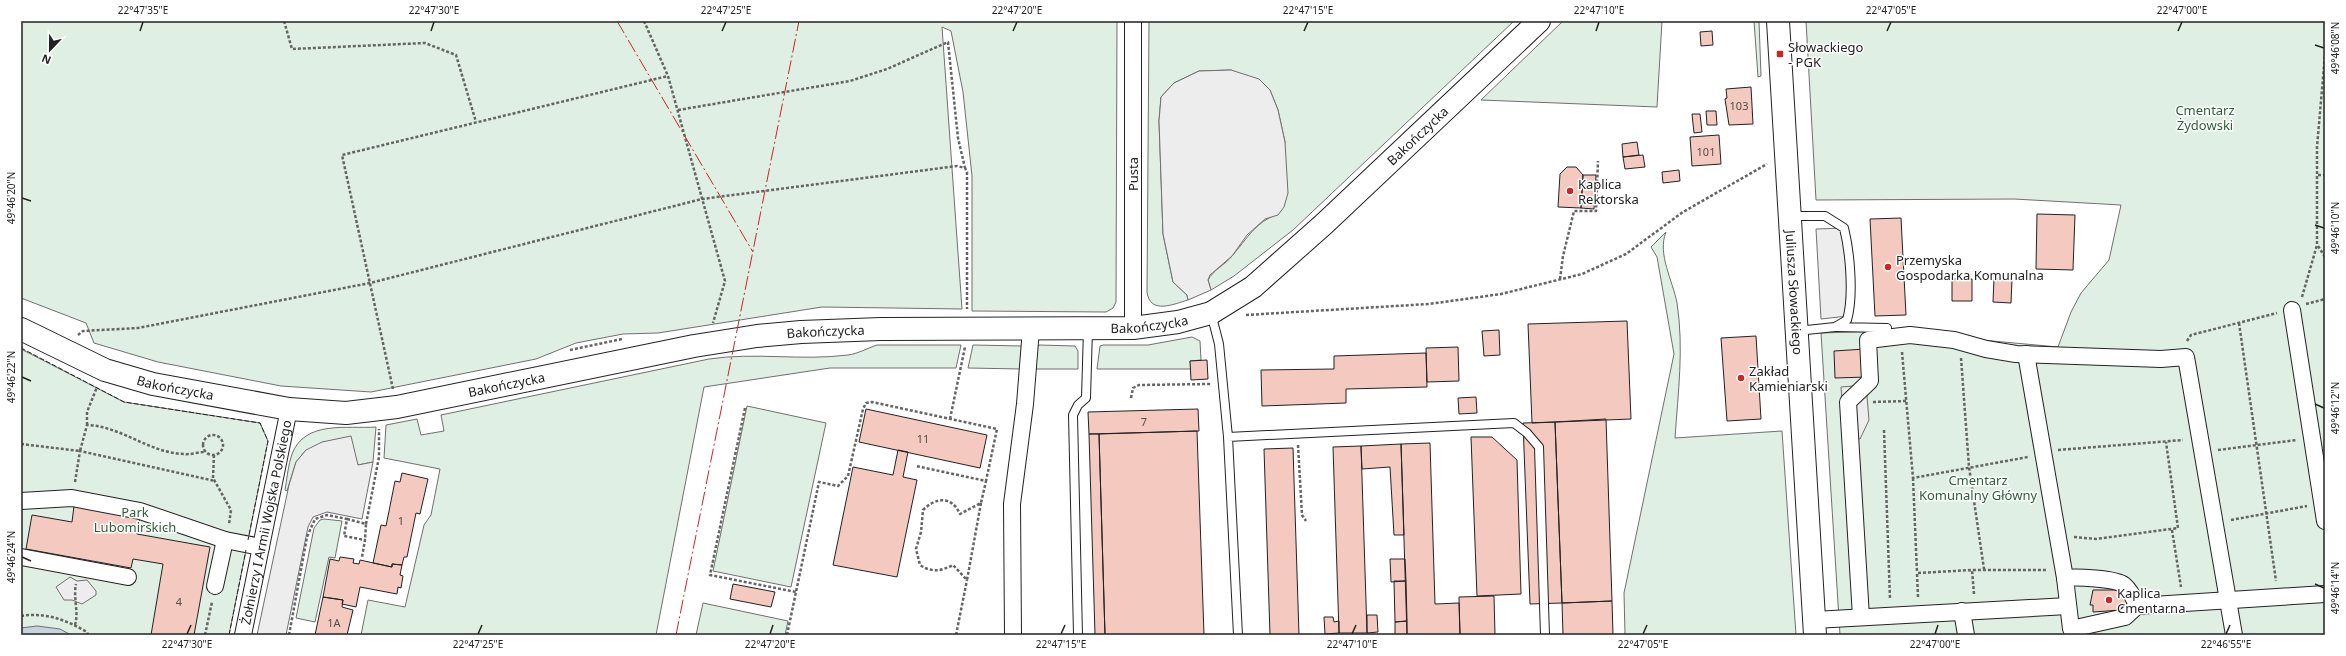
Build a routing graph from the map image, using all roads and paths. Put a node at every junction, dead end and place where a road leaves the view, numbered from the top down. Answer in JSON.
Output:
{"nodes":[{"id":1,"x":284,"y":21,"type":"edge"},
{"id":2,"x":644,"y":21,"type":"edge"},
{"id":3,"x":1133,"y":21,"type":"edge"},
{"id":4,"x":1539,"y":21,"type":"edge"},
{"id":5,"x":1778,"y":21,"type":"edge"},
{"id":6,"x":2325,"y":55,"type":"edge"},
{"id":7,"x":668,"y":76,"type":"junction"},
{"id":8,"x":678,"y":110,"type":"junction"},
{"id":9,"x":476,"y":122,"type":"junction"},
{"id":10,"x":1598,"y":161,"type":"dead end"},
{"id":11,"x":1766,"y":165,"type":"dead end"},
{"id":12,"x":965,"y":168,"type":"junction"},
{"id":13,"x":2317,"y":175,"type":"junction"},
{"id":14,"x":2325,"y":175,"type":"edge"},
{"id":15,"x":702,"y":199,"type":"junction"},
{"id":16,"x":1789,"y":216,"type":"junction"},
{"id":17,"x":2317,"y":245,"type":"junction"},
{"id":18,"x":2325,"y":257,"type":"edge"},
{"id":19,"x":1560,"y":279,"type":"junction"},
{"id":20,"x":370,"y":283,"type":"junction"},
{"id":21,"x":2325,"y":299,"type":"edge"},
{"id":22,"x":2295,"y":308,"type":"junction"},
{"id":23,"x":1214,"y":321,"type":"junction"},
{"id":24,"x":2239,"y":323,"type":"junction"},
{"id":25,"x":1835,"y":327,"type":"junction"},
{"id":26,"x":1133,"y":328,"type":"junction"},
{"id":27,"x":1887,"y":328,"type":"dead end"},
{"id":28,"x":21,"y":329,"type":"edge"},
{"id":29,"x":967,"y":329,"type":"junction"},
{"id":30,"x":1031,"y":329,"type":"junction"},
{"id":31,"x":1088,"y":329,"type":"junction"},
{"id":32,"x":1796,"y":332,"type":"junction"},
{"id":33,"x":1901,"y":336,"type":"junction"},
{"id":34,"x":712,"y":342,"type":"junction"},
{"id":35,"x":1960,"y":342,"type":"junction"},
{"id":36,"x":69,"y":353,"type":"junction"},
{"id":37,"x":2026,"y":354,"type":"junction"},
{"id":38,"x":2186,"y":357,"type":"junction"},
{"id":39,"x":100,"y":382,"type":"dead end"},
{"id":40,"x":1223,"y":384,"type":"junction"},
{"id":41,"x":1131,"y":398,"type":"dead end"},
{"id":42,"x":1907,"y":401,"type":"junction"},
{"id":43,"x":1848,"y":402,"type":"junction"},
{"id":44,"x":397,"y":407,"type":"junction"},
{"id":45,"x":745,"y":408,"type":"dead end"},
{"id":46,"x":289,"y":409,"type":"junction"},
{"id":47,"x":379,"y":423,"type":"dead end"},
{"id":48,"x":87,"y":425,"type":"junction"},
{"id":49,"x":1884,"y":430,"type":"dead end"},
{"id":50,"x":1298,"y":434,"type":"junction"},
{"id":51,"x":1228,"y":437,"type":"junction"},
{"id":52,"x":2312,"y":438,"type":"junction"},
{"id":53,"x":2166,"y":442,"type":"junction"},
{"id":54,"x":21,"y":444,"type":"edge"},
{"id":55,"x":2256,"y":445,"type":"junction"},
{"id":56,"x":2201,"y":446,"type":"junction"},
{"id":57,"x":80,"y":451,"type":"junction"},
{"id":58,"x":205,"y":452,"type":"junction"},
{"id":59,"x":2044,"y":453,"type":"junction"},
{"id":60,"x":214,"y":455,"type":"junction"},
{"id":61,"x":916,"y":466,"type":"dead end"},
{"id":62,"x":1969,"y":467,"type":"junction"},
{"id":63,"x":1913,"y":478,"type":"junction"},
{"id":64,"x":215,"y":481,"type":"junction"},
{"id":65,"x":986,"y":481,"type":"junction"},
{"id":66,"x":72,"y":498,"type":"junction"},
{"id":67,"x":21,"y":501,"type":"edge"},
{"id":68,"x":981,"y":503,"type":"junction"},
{"id":69,"x":2322,"y":504,"type":"junction"},
{"id":70,"x":2266,"y":514,"type":"junction"},
{"id":71,"x":347,"y":519,"type":"junction"},
{"id":72,"x":1306,"y":521,"type":"dead end"},
{"id":73,"x":2325,"y":521,"type":"edge"},
{"id":74,"x":2214,"y":523,"type":"junction"},
{"id":75,"x":366,"y":524,"type":"junction"},
{"id":76,"x":2172,"y":530,"type":"junction"},
{"id":77,"x":2058,"y":536,"type":"junction"},
{"id":78,"x":225,"y":540,"type":"junction"},
{"id":79,"x":365,"y":540,"type":"junction"},
{"id":80,"x":261,"y":547,"type":"junction"},
{"id":81,"x":362,"y":557,"type":"dead end"},
{"id":82,"x":21,"y":558,"type":"edge"},
{"id":83,"x":1972,"y":570,"type":"junction"},
{"id":84,"x":1984,"y":570,"type":"junction"},
{"id":85,"x":1917,"y":573,"type":"junction"},
{"id":86,"x":2064,"y":576,"type":"junction"},
{"id":87,"x":128,"y":577,"type":"dead end"},
{"id":88,"x":967,"y":580,"type":"junction"},
{"id":89,"x":215,"y":586,"type":"joint"},
{"id":90,"x":796,"y":592,"type":"junction"},
{"id":91,"x":2325,"y":594,"type":"edge"},
{"id":92,"x":2279,"y":597,"type":"junction"},
{"id":93,"x":2228,"y":600,"type":"junction"},
{"id":94,"x":2183,"y":603,"type":"junction"},
{"id":95,"x":74,"y":604,"type":"dead end"},
{"id":96,"x":2068,"y":606,"type":"junction"},
{"id":97,"x":2137,"y":606,"type":"junction"},
{"id":98,"x":1969,"y":611,"type":"junction"},
{"id":99,"x":1919,"y":614,"type":"junction"},
{"id":100,"x":1891,"y":615,"type":"junction"},
{"id":101,"x":21,"y":616,"type":"edge"},
{"id":102,"x":1860,"y":617,"type":"junction"},
{"id":103,"x":75,"y":625,"type":"junction"},
{"id":104,"x":1814,"y":627,"type":"edge"},
{"id":105,"x":2072,"y":632,"type":"edge"},
{"id":106,"x":88,"y":635,"type":"edge"},
{"id":107,"x":205,"y":635,"type":"edge"},
{"id":108,"x":243,"y":635,"type":"edge"},
{"id":109,"x":290,"y":635,"type":"edge"},
{"id":110,"x":788,"y":635,"type":"edge"},
{"id":111,"x":956,"y":635,"type":"edge"},
{"id":112,"x":1013,"y":635,"type":"edge"},
{"id":113,"x":1078,"y":635,"type":"edge"},
{"id":114,"x":1238,"y":635,"type":"edge"},
{"id":115,"x":1545,"y":635,"type":"edge"},
{"id":116,"x":1966,"y":635,"type":"edge"},
{"id":117,"x":2234,"y":635,"type":"edge"}],
"edges":[{"from":1,"to":9,"type":"path"},
{"from":2,"to":7,"type":"path"},
{"from":3,"to":26,"type":"street","name":"Pusta"},
{"from":4,"to":23,"type":"street","name":"Bakończycka"},
{"from":5,"to":16,"type":"street","name":"Juliusza Słowackiego"},
{"from":6,"to":13,"type":"path"},
{"from":7,"to":8,"type":"path"},
{"from":7,"to":9,"type":"path"},
{"from":8,"to":12,"type":"path"},
{"from":8,"to":15,"type":"path"},
{"from":9,"to":20,"type":"path"},
{"from":10,"to":19,"type":"path"},
{"from":11,"to":19,"type":"path"},
{"from":12,"to":15,"type":"path"},
{"from":12,"to":29,"type":"path"},
{"from":13,"to":14,"type":"path"},
{"from":13,"to":17,"type":"path"},
{"from":15,"to":20,"type":"path"},
{"from":15,"to":34,"type":"path"},
{"from":16,"to":25,"type":"lane"},
{"from":16,"to":32,"type":"street","name":"Juliusza Słowackiego"},
{"from":17,"to":18,"type":"path"},
{"from":17,"to":22,"type":"path"},
{"from":19,"to":23,"type":"path"},
{"from":20,"to":36,"type":"path"},
{"from":20,"to":44,"type":"path"},
{"from":21,"to":22,"type":"path"},
{"from":22,"to":24,"type":"path"},
{"from":22,"to":52,"type":"street"},
{"from":23,"to":26,"type":"street","name":"Bakończycka"},
{"from":23,"to":40,"type":"lane"},
{"from":24,"to":38,"type":"path"},
{"from":24,"to":55,"type":"path"},
{"from":25,"to":27,"type":"lane"},
{"from":25,"to":32,"type":"lane"},
{"from":26,"to":31,"type":"street","name":"Bakończycka"},
{"from":28,"to":36,"type":"street","name":"Bakończycka"},
{"from":29,"to":30,"type":"street","name":"Bakończycka"},
{"from":29,"to":34,"type":"street","name":"Bakończycka"},
{"from":30,"to":31,"type":"street","name":"Bakończycka"},
{"from":30,"to":112,"type":"street"},
{"from":31,"to":113,"type":"lane"},
{"from":32,"to":104,"type":"street","name":"Juliusza Słowackiego"},
{"from":33,"to":35,"type":"street"},
{"from":33,"to":42,"type":"path"},
{"from":33,"to":43,"type":"street"},
{"from":34,"to":44,"type":"street","name":"Bakończycka"},
{"from":35,"to":37,"type":"street"},
{"from":35,"to":62,"type":"path"},
{"from":36,"to":46,"type":"street","name":"Bakończycka"},
{"from":37,"to":38,"type":"street"},
{"from":37,"to":59,"type":"street"},
{"from":38,"to":56,"type":"street"},
{"from":39,"to":48,"type":"path"},
{"from":40,"to":41,"type":"path"},
{"from":40,"to":51,"type":"lane"},
{"from":42,"to":43,"type":"path"},
{"from":42,"to":63,"type":"path"},
{"from":43,"to":102,"type":"street"},
{"from":44,"to":46,"type":"street","name":"Bakończycka"},
{"from":45,"to":90,"type":"path"},
{"from":46,"to":80,"type":"street","name":"Żołnierzy I Armii Wojska Polskiego"},
{"from":47,"to":75,"type":"path"},
{"from":48,"to":57,"type":"path"},
{"from":48,"to":58,"type":"path"},
{"from":49,"to":100,"type":"path"},
{"from":50,"to":51,"type":"lane"},
{"from":50,"to":72,"type":"path"},
{"from":50,"to":115,"type":"lane"},
{"from":51,"to":114,"type":"lane"},
{"from":52,"to":55,"type":"path"},
{"from":52,"to":69,"type":"street"},
{"from":53,"to":56,"type":"path"},
{"from":53,"to":59,"type":"path"},
{"from":53,"to":76,"type":"path"},
{"from":54,"to":57,"type":"path"},
{"from":55,"to":56,"type":"path"},
{"from":55,"to":70,"type":"path"},
{"from":56,"to":74,"type":"street"},
{"from":57,"to":64,"type":"path"},
{"from":57,"to":66,"type":"path"},
{"from":58,"to":60,"type":"path"},
{"from":58,"to":60,"type":"path"},
{"from":59,"to":62,"type":"path"},
{"from":59,"to":77,"type":"street"},
{"from":60,"to":64,"type":"path"},
{"from":61,"to":65,"type":"path"},
{"from":62,"to":63,"type":"path"},
{"from":62,"to":84,"type":"path"},
{"from":63,"to":85,"type":"path"},
{"from":64,"to":78,"type":"path"},
{"from":65,"to":68,"type":"path"},
{"from":65,"to":90,"type":"path"},
{"from":66,"to":67,"type":"street"},
{"from":66,"to":78,"type":"street"},
{"from":68,"to":88,"type":"path"},
{"from":68,"to":88,"type":"path"},
{"from":69,"to":70,"type":"path"},
{"from":69,"to":73,"type":"street"},
{"from":70,"to":74,"type":"path"},
{"from":70,"to":92,"type":"path"},
{"from":71,"to":75,"type":"path"},
{"from":71,"to":79,"type":"path"},
{"from":71,"to":109,"type":"path"},
{"from":74,"to":93,"type":"street"},
{"from":75,"to":79,"type":"path"},
{"from":76,"to":77,"type":"path"},
{"from":76,"to":94,"type":"path"},
{"from":77,"to":86,"type":"street"},
{"from":78,"to":80,"type":"street"},
{"from":78,"to":89,"type":"street"},
{"from":79,"to":81,"type":"path"},
{"from":80,"to":108,"type":"street","name":"Żołnierzy I Armii Wojska Polskiego"},
{"from":82,"to":87,"type":"street"},
{"from":83,"to":84,"type":"path"},
{"from":83,"to":85,"type":"path"},
{"from":83,"to":98,"type":"path"},
{"from":84,"to":86,"type":"path"},
{"from":85,"to":99,"type":"path"},
{"from":86,"to":96,"type":"street"},
{"from":86,"to":97,"type":"street"},
{"from":88,"to":111,"type":"path"},
{"from":89,"to":107,"type":"path"},
{"from":90,"to":110,"type":"path"},
{"from":91,"to":92,"type":"street"},
{"from":92,"to":93,"type":"street"},
{"from":93,"to":94,"type":"street"},
{"from":93,"to":117,"type":"street"},
{"from":94,"to":97,"type":"street"},
{"from":95,"to":103,"type":"path"},
{"from":96,"to":98,"type":"street"},
{"from":96,"to":105,"type":"street"},
{"from":97,"to":105,"type":"street"},
{"from":98,"to":99,"type":"street"},
{"from":98,"to":116,"type":"street"},
{"from":99,"to":100,"type":"street"},
{"from":100,"to":102,"type":"street"},
{"from":101,"to":103,"type":"path"},
{"from":102,"to":104,"type":"street"},
{"from":103,"to":106,"type":"path"}]}
